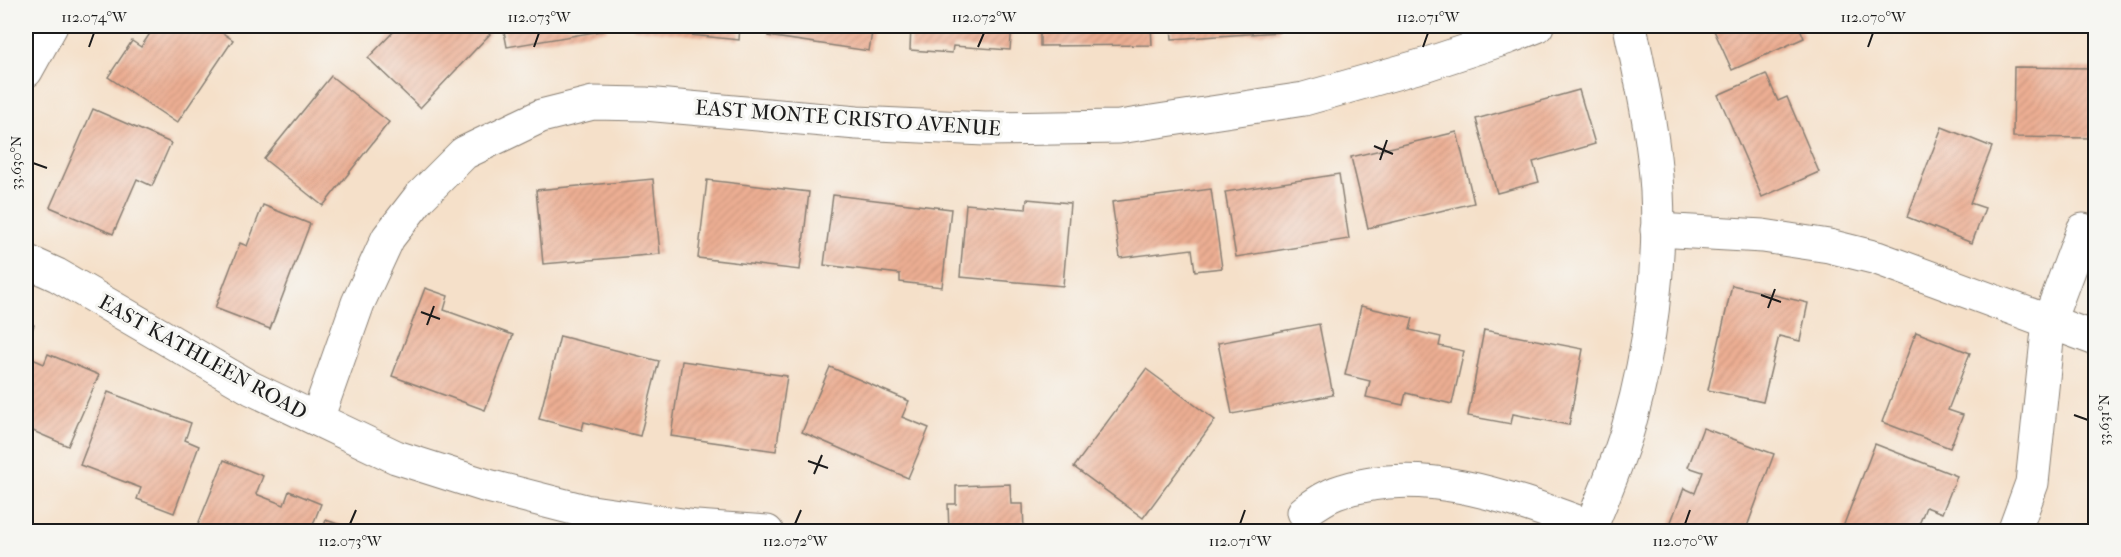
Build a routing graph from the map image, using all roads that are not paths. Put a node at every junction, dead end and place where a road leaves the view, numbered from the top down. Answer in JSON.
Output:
{"nodes":[{"id":1,"x":51,"y":26,"type":"edge"},
{"id":2,"x":1537,"y":26,"type":"edge"},
{"id":3,"x":1630,"y":26,"type":"edge"},
{"id":4,"x":26,"y":70,"type":"edge"},
{"id":5,"x":1657,"y":230,"type":"junction"},
{"id":6,"x":2083,"y":230,"type":"dead end"},
{"id":7,"x":26,"y":261,"type":"edge"},
{"id":8,"x":2049,"y":321,"type":"junction"},
{"id":9,"x":2096,"y":339,"type":"edge"},
{"id":10,"x":317,"y":419,"type":"junction"},
{"id":11,"x":1304,"y":512,"type":"dead end"},
{"id":12,"x":1590,"y":529,"type":"edge"},
{"id":13,"x":767,"y":531,"type":"edge"},
{"id":14,"x":2014,"y":531,"type":"edge"}],
"edges":[{"from":1,"to":4,"type":"street"},
{"from":2,"to":10,"type":"street","name":"EAST MONTE CRISTO AVENUE"},
{"from":3,"to":5,"type":"street"},
{"from":5,"to":8,"type":"street"},
{"from":5,"to":12,"type":"street"},
{"from":6,"to":8,"type":"street"},
{"from":7,"to":10,"type":"street","name":"EAST KATHLEEN ROAD"},
{"from":8,"to":9,"type":"street"},
{"from":8,"to":14,"type":"street"},
{"from":10,"to":13,"type":"street","name":"EAST KATHLEEN ROAD"},
{"from":11,"to":12,"type":"street"}]}
